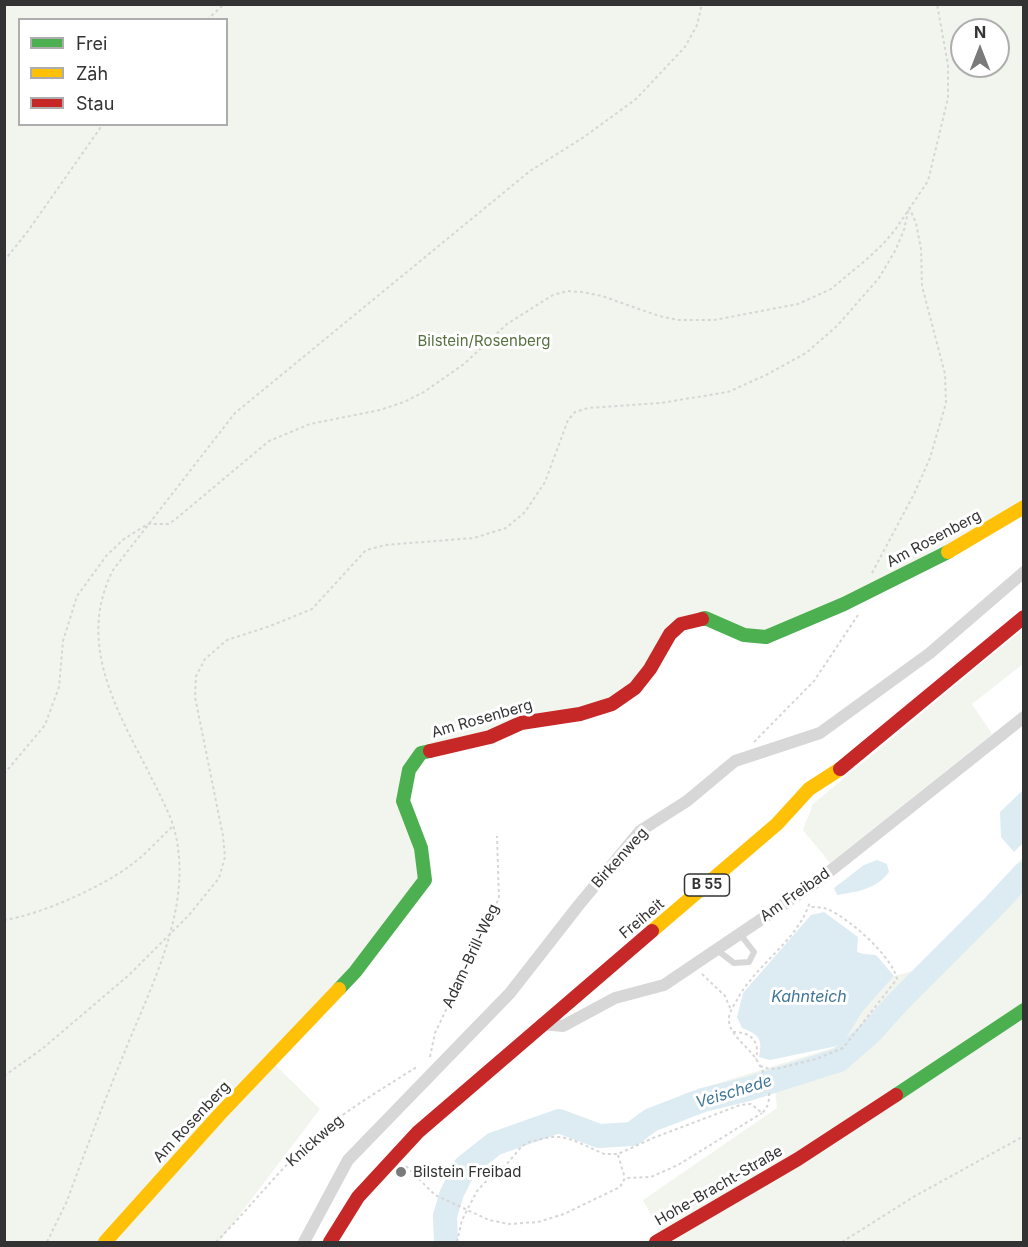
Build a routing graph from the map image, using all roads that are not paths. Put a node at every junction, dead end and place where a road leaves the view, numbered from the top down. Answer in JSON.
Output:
{"nodes":[{"id":1,"x":1023,"y":507,"type":"edge"},
{"id":2,"x":1023,"y":572,"type":"edge"},
{"id":3,"x":1023,"y":617,"type":"edge"},
{"id":4,"x":1023,"y":717,"type":"edge"},
{"id":5,"x":740,"y":934,"type":"junction"},
{"id":6,"x":717,"y":949,"type":"junction"},
{"id":7,"x":1023,"y":1010,"type":"edge"},
{"id":8,"x":542,"y":1024,"type":"junction"},
{"id":9,"x":105,"y":1242,"type":"edge"},
{"id":10,"x":304,"y":1242,"type":"edge"},
{"id":11,"x":330,"y":1242,"type":"edge"},
{"id":12,"x":656,"y":1242,"type":"edge"}],
"edges":[{"from":1,"to":9,"type":"main road","name":"Am Rosenberg"},
{"from":2,"to":10,"type":"street","name":"Birkenweg"},
{"from":3,"to":8,"type":"main road","name":"Freiheit","number":"B 55"},
{"from":4,"to":5,"type":"street","name":"Am Freibad"},
{"from":5,"to":6,"type":"street","name":"Am Freibad"},
{"from":5,"to":6,"type":"lane"},
{"from":6,"to":8,"type":"street","name":"Am Freibad"},
{"from":7,"to":12,"type":"main road","name":"Hohe-Bracht-Straße"},
{"from":8,"to":11,"type":"main road","name":"Freiheit","number":"B 55"}]}
